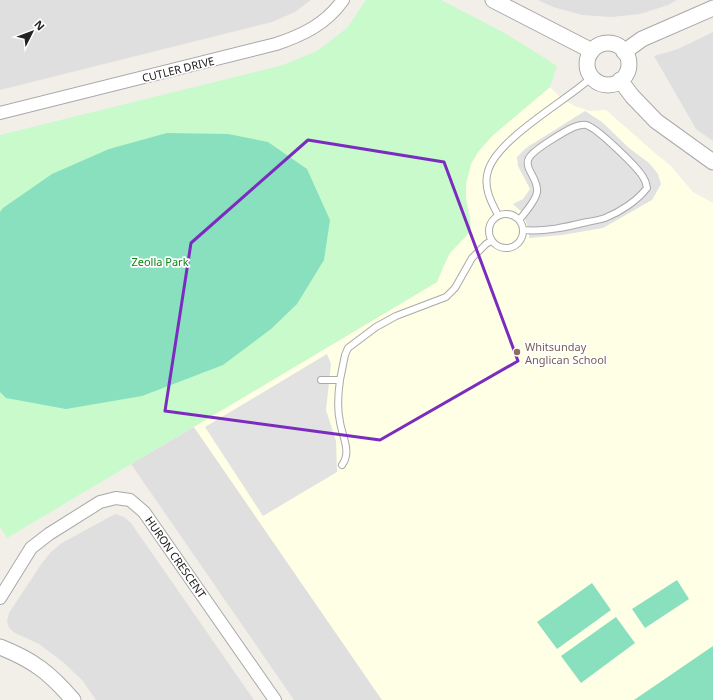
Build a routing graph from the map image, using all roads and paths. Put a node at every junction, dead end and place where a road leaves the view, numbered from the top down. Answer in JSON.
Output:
{"nodes":[{"id":1,"x":343,"y":0,"type":"edge"},
{"id":2,"x":494,"y":0,"type":"edge"},
{"id":3,"x":713,"y":8,"type":"edge"},
{"id":4,"x":592,"y":51,"type":"junction"},
{"id":5,"x":624,"y":52,"type":"junction"},
{"id":6,"x":592,"y":77,"type":"junction"},
{"id":7,"x":620,"y":80,"type":"junction"},
{"id":8,"x":0,"y":113,"type":"edge"},
{"id":9,"x":713,"y":162,"type":"edge"},
{"id":10,"x":498,"y":215,"type":"junction"},
{"id":11,"x":519,"y":220,"type":"junction"},
{"id":12,"x":523,"y":230,"type":"junction"},
{"id":13,"x":491,"y":241,"type":"junction"},
{"id":14,"x":321,"y":380,"type":"dead end"},
{"id":15,"x":340,"y":380,"type":"junction"},
{"id":16,"x":342,"y":465,"type":"dead end"},
{"id":17,"x":0,"y":598,"type":"edge"},
{"id":18,"x":0,"y":647,"type":"edge"},
{"id":19,"x":72,"y":700,"type":"edge"},
{"id":20,"x":275,"y":700,"type":"edge"}],
"edges":[{"from":1,"to":8,"type":"street","name":"CUTLER DRIVE"},
{"from":2,"to":4,"type":"street"},
{"from":3,"to":5,"type":"street"},
{"from":4,"to":5,"type":"street"},
{"from":4,"to":6,"type":"street"},
{"from":5,"to":7,"type":"street"},
{"from":6,"to":7,"type":"street"},
{"from":6,"to":10,"type":"lane"},
{"from":7,"to":9,"type":"street"},
{"from":10,"to":11,"type":"lane"},
{"from":10,"to":13,"type":"lane"},
{"from":11,"to":12,"type":"lane"},
{"from":11,"to":12,"type":"lane"},
{"from":12,"to":13,"type":"lane"},
{"from":13,"to":15,"type":"lane"},
{"from":14,"to":15,"type":"lane"},
{"from":15,"to":16,"type":"lane"},
{"from":17,"to":20,"type":"street","name":"HURON CRESCENT"},
{"from":18,"to":19,"type":"street"}]}
